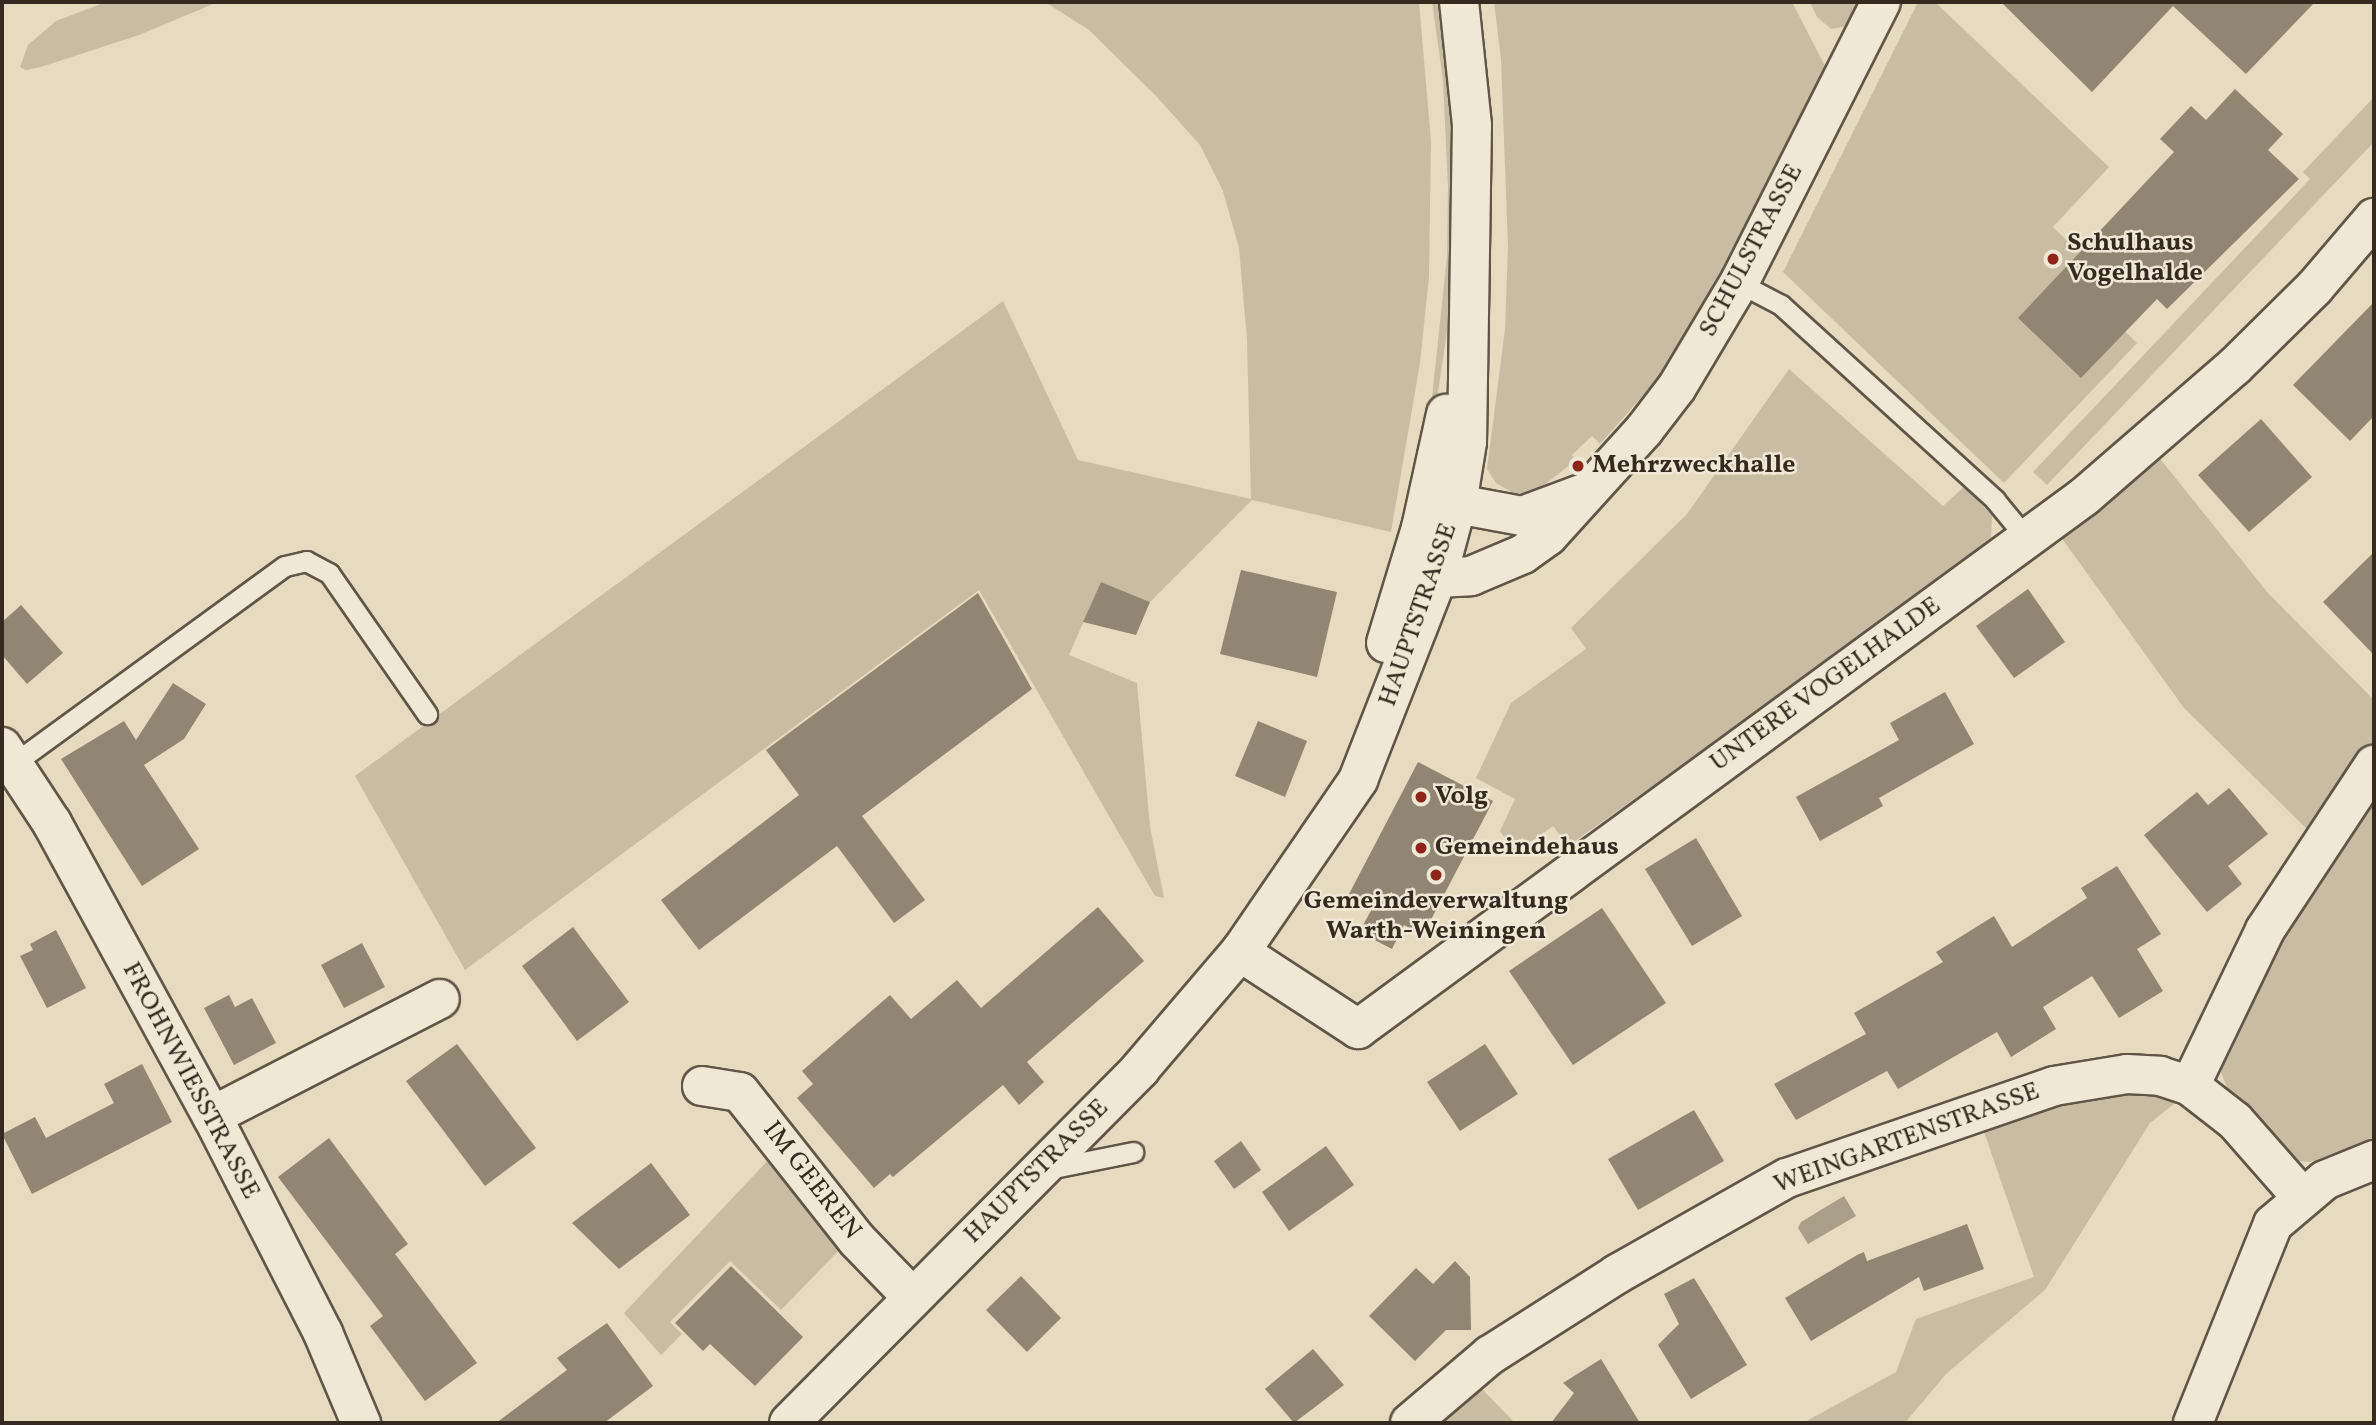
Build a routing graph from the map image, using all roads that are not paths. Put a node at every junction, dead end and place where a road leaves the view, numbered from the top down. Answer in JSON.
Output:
{"nodes":[{"id":1,"x":1459,"y":2,"type":"edge"},
{"id":2,"x":1881,"y":2,"type":"edge"},
{"id":3,"x":2374,"y":218,"type":"edge"},
{"id":4,"x":1739,"y":283,"type":"junction"},
{"id":5,"x":1471,"y":292,"type":"junction"},
{"id":6,"x":1597,"y":483,"type":"junction"},
{"id":7,"x":1457,"y":505,"type":"junction"},
{"id":8,"x":1419,"y":537,"type":"junction"},
{"id":9,"x":2028,"y":540,"type":"junction"},
{"id":10,"x":1437,"y":578,"type":"junction"},
{"id":11,"x":428,"y":714,"type":"dead end"},
{"id":12,"x":7,"y":756,"type":"edge"},
{"id":13,"x":2374,"y":765,"type":"edge"},
{"id":14,"x":1272,"y":908,"type":"junction"},
{"id":15,"x":1240,"y":953,"type":"junction"},
{"id":16,"x":440,"y":999,"type":"dead end"},
{"id":17,"x":702,"y":1086,"type":"dead end"},
{"id":18,"x":2190,"y":1086,"type":"junction"},
{"id":19,"x":212,"y":1116,"type":"junction"},
{"id":20,"x":1133,"y":1152,"type":"dead end"},
{"id":21,"x":2374,"y":1160,"type":"edge"},
{"id":22,"x":1041,"y":1170,"type":"junction"},
{"id":23,"x":2301,"y":1196,"type":"junction"},
{"id":24,"x":911,"y":1296,"type":"junction"},
{"id":25,"x":361,"y":1423,"type":"edge"},
{"id":26,"x":789,"y":1423,"type":"edge"},
{"id":27,"x":1410,"y":1423,"type":"edge"},
{"id":28,"x":2193,"y":1423,"type":"edge"}],
"edges":[{"from":1,"to":5,"type":"street","name":"HAUPTSTRASSE"},
{"from":2,"to":4,"type":"street","name":"SCHULSTRASSE"},
{"from":3,"to":9,"type":"street","name":"UNTERE VOGELHALDE"},
{"from":4,"to":6,"type":"street","name":"SCHULSTRASSE"},
{"from":4,"to":9,"type":"lane"},
{"from":5,"to":7,"type":"street","name":"HAUPTSTRASSE"},
{"from":5,"to":8,"type":"street","name":"HAUPTSTRASSE"},
{"from":6,"to":7,"type":"street","name":"SCHULSTRASSE"},
{"from":6,"to":10,"type":"street","name":"SCHULSTRASSE"},
{"from":7,"to":8,"type":"street"},
{"from":7,"to":10,"type":"street","name":"HAUPTSTRASSE"},
{"from":8,"to":10,"type":"street"},
{"from":8,"to":14,"type":"street","name":"HAUPTSTRASSE"},
{"from":9,"to":15,"type":"street","name":"UNTERE VOGELHALDE"},
{"from":10,"to":14,"type":"street","name":"HAUPTSTRASSE"},
{"from":11,"to":12,"type":"lane"},
{"from":12,"to":19,"type":"street","name":"FROHNWIESSTRASSE"},
{"from":13,"to":18,"type":"street"},
{"from":14,"to":15,"type":"street","name":"HAUPTSTRASSE"},
{"from":15,"to":22,"type":"street","name":"HAUPTSTRASSE"},
{"from":16,"to":19,"type":"street"},
{"from":17,"to":24,"type":"street","name":"IM GEEREN"},
{"from":18,"to":23,"type":"street","name":"WEINGARTENSTRASSE"},
{"from":18,"to":27,"type":"street","name":"WEINGARTENSTRASSE"},
{"from":19,"to":25,"type":"street","name":"FROHNWIESSTRASSE"},
{"from":20,"to":22,"type":"lane"},
{"from":21,"to":23,"type":"street"},
{"from":22,"to":24,"type":"street","name":"HAUPTSTRASSE"},
{"from":23,"to":28,"type":"street"},
{"from":24,"to":26,"type":"street","name":"HAUPTSTRASSE"}]}
